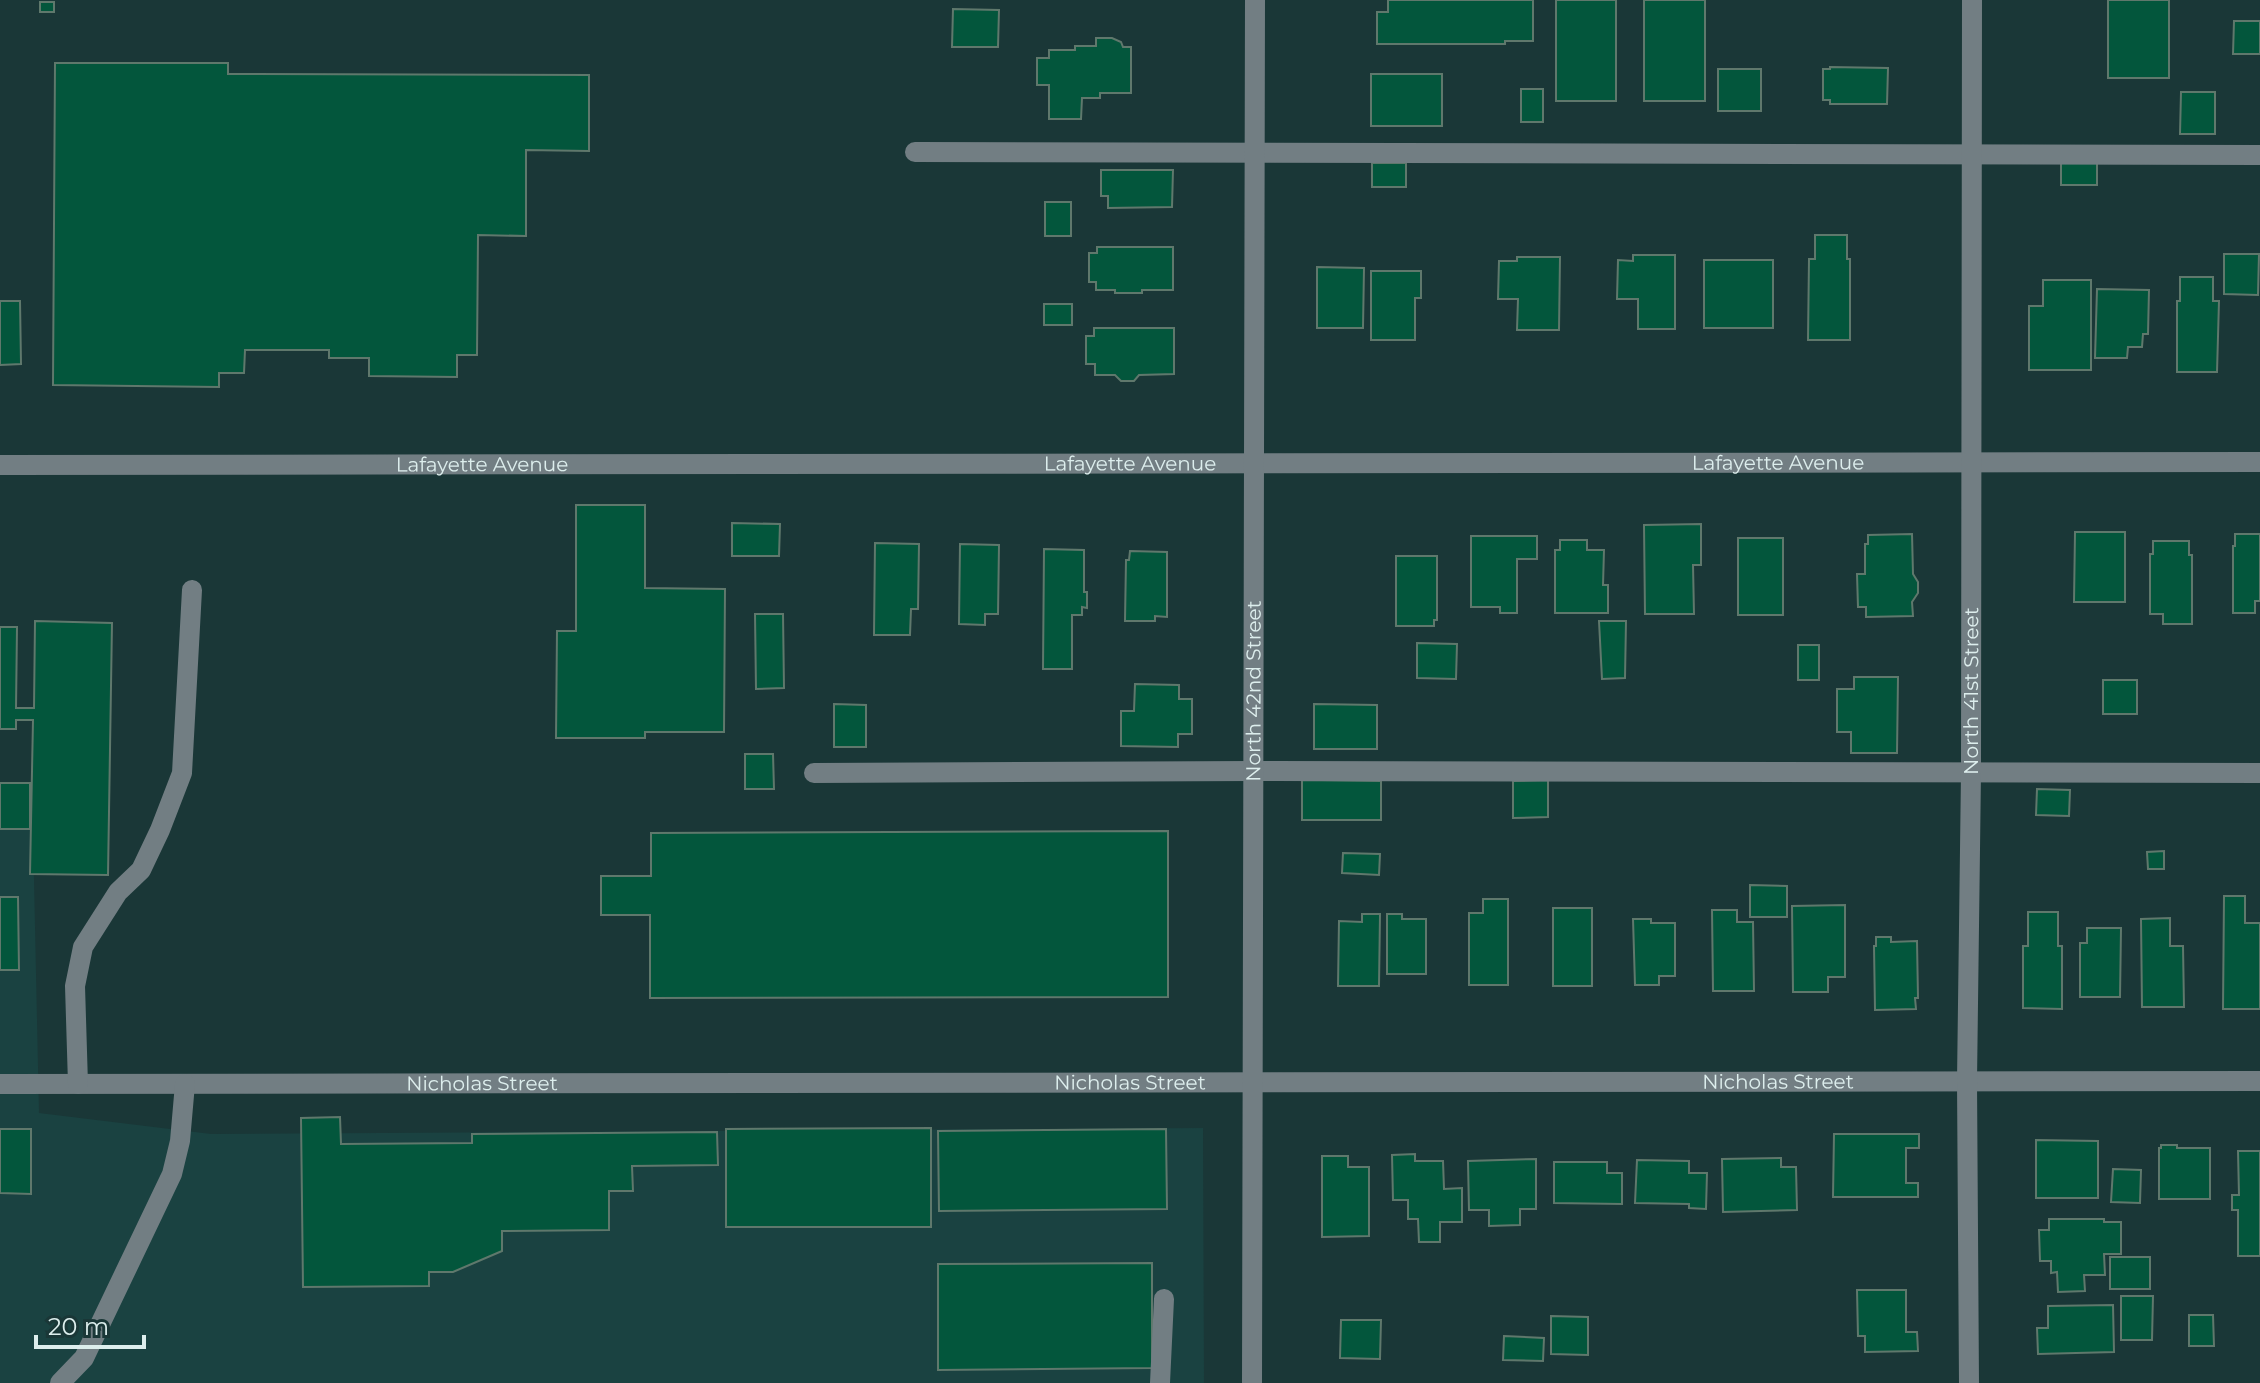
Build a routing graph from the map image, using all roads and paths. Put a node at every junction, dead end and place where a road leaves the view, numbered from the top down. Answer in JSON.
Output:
{"nodes":[{"id":1,"x":1255,"y":0,"type":"edge"},
{"id":2,"x":1972,"y":0,"type":"edge"},
{"id":3,"x":915,"y":152,"type":"dead end"},
{"id":4,"x":1256,"y":152,"type":"junction"},
{"id":5,"x":1971,"y":154,"type":"junction"},
{"id":6,"x":2260,"y":155,"type":"edge"},
{"id":7,"x":1253,"y":462,"type":"junction"},
{"id":8,"x":1971,"y":462,"type":"junction"},
{"id":9,"x":2260,"y":462,"type":"edge"},
{"id":10,"x":0,"y":465,"type":"edge"},
{"id":11,"x":192,"y":590,"type":"dead end"},
{"id":12,"x":1253,"y":771,"type":"junction"},
{"id":13,"x":1971,"y":772,"type":"junction"},
{"id":14,"x":814,"y":773,"type":"dead end"},
{"id":15,"x":2260,"y":773,"type":"edge"},
{"id":16,"x":1967,"y":1081,"type":"junction"},
{"id":17,"x":2260,"y":1081,"type":"edge"},
{"id":18,"x":1252,"y":1083,"type":"junction"},
{"id":19,"x":0,"y":1084,"type":"edge"},
{"id":20,"x":78,"y":1084,"type":"junction"},
{"id":21,"x":185,"y":1084,"type":"junction"},
{"id":22,"x":1164,"y":1299,"type":"dead end"},
{"id":23,"x":60,"y":1383,"type":"edge"},
{"id":24,"x":1160,"y":1383,"type":"edge"},
{"id":25,"x":1252,"y":1383,"type":"edge"},
{"id":26,"x":1969,"y":1383,"type":"edge"}],
"edges":[{"from":1,"to":4,"type":"street","name":"North 42nd Street"},
{"from":2,"to":5,"type":"street","name":"North 41st Street"},
{"from":3,"to":4,"type":"street"},
{"from":4,"to":5,"type":"street"},
{"from":4,"to":7,"type":"street","name":"North 42nd Street"},
{"from":5,"to":6,"type":"street"},
{"from":5,"to":8,"type":"street","name":"North 41st Street"},
{"from":7,"to":8,"type":"street","name":"Lafayette Avenue"},
{"from":7,"to":10,"type":"street","name":"Lafayette Avenue"},
{"from":7,"to":12,"type":"street","name":"North 42nd Street"},
{"from":8,"to":9,"type":"street","name":"Lafayette Avenue"},
{"from":8,"to":13,"type":"street","name":"North 41st Street"},
{"from":11,"to":20,"type":"street"},
{"from":12,"to":13,"type":"street"},
{"from":12,"to":14,"type":"street"},
{"from":12,"to":18,"type":"street","name":"North 42nd Street"},
{"from":13,"to":15,"type":"street"},
{"from":13,"to":16,"type":"street","name":"North 41st Street"},
{"from":16,"to":17,"type":"street","name":"Nicholas Street"},
{"from":16,"to":18,"type":"street","name":"Nicholas Street"},
{"from":16,"to":26,"type":"street","name":"North 41st Street"},
{"from":18,"to":21,"type":"street","name":"Nicholas Street"},
{"from":18,"to":25,"type":"street","name":"North 42nd Street"},
{"from":19,"to":20,"type":"street","name":"Nicholas Street"},
{"from":20,"to":21,"type":"street","name":"Nicholas Street"},
{"from":21,"to":23,"type":"street"},
{"from":22,"to":24,"type":"street"}]}
